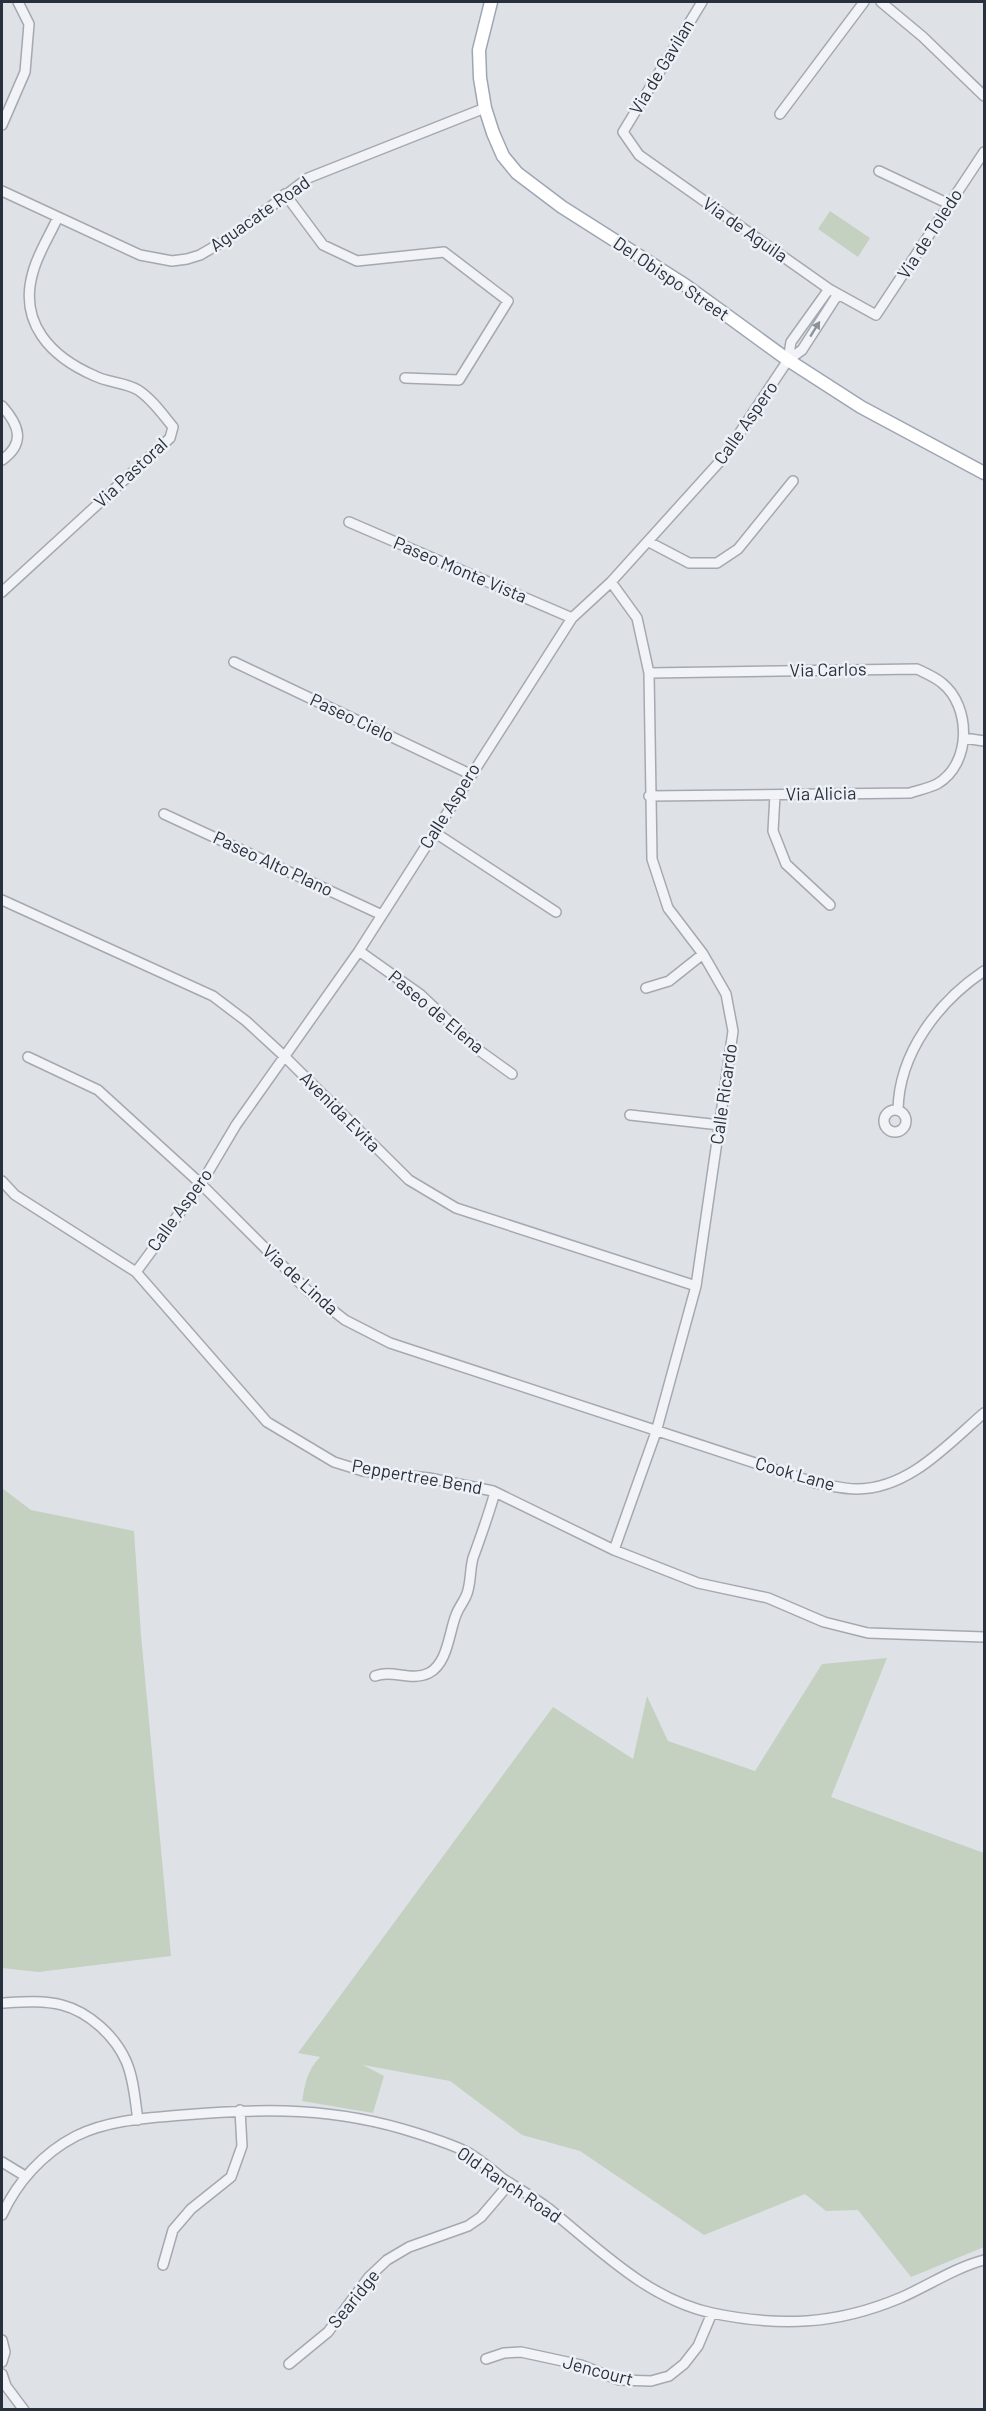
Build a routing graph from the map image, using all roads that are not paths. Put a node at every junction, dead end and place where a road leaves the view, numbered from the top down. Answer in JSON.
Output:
{"nodes":[{"id":1,"x":18,"y":2,"type":"edge"},
{"id":2,"x":491,"y":2,"type":"edge"},
{"id":3,"x":702,"y":2,"type":"edge"},
{"id":4,"x":864,"y":2,"type":"edge"},
{"id":5,"x":881,"y":2,"type":"edge"},
{"id":6,"x":984,"y":96,"type":"edge"},
{"id":7,"x":485,"y":108,"type":"junction"},
{"id":8,"x":780,"y":114,"type":"dead end"},
{"id":9,"x":2,"y":125,"type":"edge"},
{"id":10,"x":623,"y":132,"type":"joint"},
{"id":11,"x":984,"y":152,"type":"edge"},
{"id":12,"x":879,"y":171,"type":"dead end"},
{"id":13,"x":2,"y":191,"type":"edge"},
{"id":14,"x":285,"y":194,"type":"junction"},
{"id":15,"x":950,"y":204,"type":"junction"},
{"id":16,"x":58,"y":218,"type":"junction"},
{"id":17,"x":833,"y":291,"type":"junction"},
{"id":18,"x":876,"y":315,"type":"joint"},
{"id":19,"x":788,"y":360,"type":"junction"},
{"id":20,"x":405,"y":378,"type":"dead end"},
{"id":21,"x":2,"y":406,"type":"edge"},
{"id":22,"x":2,"y":460,"type":"edge"},
{"id":23,"x":984,"y":473,"type":"edge"},
{"id":24,"x":793,"y":481,"type":"dead end"},
{"id":25,"x":349,"y":522,"type":"dead end"},
{"id":26,"x":649,"y":542,"type":"junction"},
{"id":27,"x":611,"y":582,"type":"junction"},
{"id":28,"x":2,"y":592,"type":"edge"},
{"id":29,"x":572,"y":618,"type":"junction"},
{"id":30,"x":234,"y":662,"type":"dead end"},
{"id":31,"x":650,"y":673,"type":"junction"},
{"id":32,"x":964,"y":738,"type":"junction"},
{"id":33,"x":984,"y":741,"type":"edge"},
{"id":34,"x":470,"y":774,"type":"junction"},
{"id":35,"x":774,"y":795,"type":"junction"},
{"id":36,"x":650,"y":796,"type":"junction"},
{"id":37,"x":164,"y":814,"type":"dead end"},
{"id":38,"x":434,"y":832,"type":"junction"},
{"id":39,"x":2,"y":900,"type":"edge"},
{"id":40,"x":830,"y":905,"type":"dead end"},
{"id":41,"x":556,"y":912,"type":"dead end"},
{"id":42,"x":382,"y":915,"type":"junction"},
{"id":43,"x":359,"y":951,"type":"junction"},
{"id":44,"x":703,"y":954,"type":"junction"},
{"id":45,"x":984,"y":971,"type":"edge"},
{"id":46,"x":646,"y":988,"type":"dead end"},
{"id":47,"x":284,"y":1056,"type":"junction"},
{"id":48,"x":28,"y":1057,"type":"dead end"},
{"id":49,"x":512,"y":1074,"type":"dead end"},
{"id":50,"x":898,"y":1110,"type":"dead end"},
{"id":51,"x":630,"y":1115,"type":"dead end"},
{"id":52,"x":720,"y":1125,"type":"junction"},
{"id":53,"x":2,"y":1181,"type":"edge"},
{"id":54,"x":201,"y":1184,"type":"junction"},
{"id":55,"x":136,"y":1272,"type":"junction"},
{"id":56,"x":696,"y":1286,"type":"junction"},
{"id":57,"x":984,"y":1413,"type":"edge"},
{"id":58,"x":656,"y":1432,"type":"junction"},
{"id":59,"x":495,"y":1492,"type":"junction"},
{"id":60,"x":614,"y":1550,"type":"junction"},
{"id":61,"x":984,"y":1637,"type":"edge"},
{"id":62,"x":375,"y":1676,"type":"dead end"},
{"id":63,"x":2,"y":2003,"type":"edge"},
{"id":64,"x":240,"y":2110,"type":"junction"},
{"id":65,"x":138,"y":2120,"type":"junction"},
{"id":66,"x":2,"y":2162,"type":"edge"},
{"id":67,"x":25,"y":2176,"type":"junction"},
{"id":68,"x":510,"y":2183,"type":"junction"},
{"id":69,"x":2,"y":2214,"type":"edge"},
{"id":70,"x":984,"y":2260,"type":"edge"},
{"id":71,"x":163,"y":2265,"type":"dead end"},
{"id":72,"x":712,"y":2313,"type":"junction"},
{"id":73,"x":2,"y":2340,"type":"edge"},
{"id":74,"x":486,"y":2359,"type":"dead end"},
{"id":75,"x":2,"y":2362,"type":"edge"},
{"id":76,"x":289,"y":2364,"type":"dead end"},
{"id":77,"x":2,"y":2374,"type":"edge"},
{"id":78,"x":24,"y":2409,"type":"edge"}],
"edges":[{"from":1,"to":9,"type":"street"},
{"from":2,"to":7,"type":"main road","name":"Del Obispo Street"},
{"from":3,"to":10,"type":"street","name":"Via de Gavilan"},
{"from":4,"to":8,"type":"street"},
{"from":5,"to":6,"type":"street"},
{"from":7,"to":14,"type":"street","name":"Aguacate Road"},
{"from":7,"to":19,"type":"main road","name":"Del Obispo Street"},
{"from":10,"to":17,"type":"street","name":"Via de Aguila"},
{"from":11,"to":15,"type":"street","name":"Via de Toledo"},
{"from":12,"to":15,"type":"street"},
{"from":13,"to":16,"type":"street","name":"Aguacate Road"},
{"from":14,"to":16,"type":"street","name":"Aguacate Road"},
{"from":14,"to":20,"type":"street"},
{"from":15,"to":18,"type":"street","name":"Via de Toledo"},
{"from":16,"to":28,"type":"street","name":"Via Pastoral"},
{"from":17,"to":18,"type":"street","name":"Via de Aguila"},
{"from":17,"to":19,"type":"street","name":"Calle Aspero"},
{"from":19,"to":23,"type":"main road","name":"Del Obispo Street"},
{"from":19,"to":26,"type":"street","name":"Calle Aspero"},
{"from":21,"to":22,"type":"street"},
{"from":24,"to":26,"type":"street"},
{"from":25,"to":29,"type":"street","name":"Paseo Monte Vista"},
{"from":26,"to":27,"type":"street","name":"Calle Aspero"},
{"from":27,"to":29,"type":"street","name":"Calle Aspero"},
{"from":27,"to":31,"type":"street","name":"Calle Ricardo"},
{"from":29,"to":34,"type":"street","name":"Calle Aspero"},
{"from":30,"to":34,"type":"street","name":"Paseo Cielo"},
{"from":31,"to":32,"type":"street","name":"Via Carlos"},
{"from":31,"to":36,"type":"street","name":"Calle Ricardo"},
{"from":32,"to":33,"type":"street"},
{"from":32,"to":35,"type":"street","name":"Via Alicia"},
{"from":34,"to":38,"type":"street","name":"Calle Aspero"},
{"from":35,"to":36,"type":"street","name":"Via Alicia"},
{"from":35,"to":40,"type":"street"},
{"from":36,"to":44,"type":"street","name":"Calle Ricardo"},
{"from":37,"to":42,"type":"street","name":"Paseo Alto Plano"},
{"from":38,"to":41,"type":"street"},
{"from":38,"to":42,"type":"street","name":"Calle Aspero"},
{"from":39,"to":47,"type":"street","name":"Avenida Evita"},
{"from":42,"to":43,"type":"street","name":"Calle Aspero"},
{"from":43,"to":47,"type":"street","name":"Calle Aspero"},
{"from":43,"to":49,"type":"street","name":"Paseo de Elena"},
{"from":44,"to":46,"type":"street"},
{"from":44,"to":52,"type":"street","name":"Calle Ricardo"},
{"from":45,"to":50,"type":"street"},
{"from":47,"to":54,"type":"street","name":"Calle Aspero"},
{"from":47,"to":56,"type":"street","name":"Avenida Evita"},
{"from":48,"to":54,"type":"street","name":"Via de Linda"},
{"from":51,"to":52,"type":"street"},
{"from":52,"to":56,"type":"street","name":"Calle Ricardo"},
{"from":53,"to":55,"type":"street","name":"Peppertree Bend"},
{"from":54,"to":55,"type":"street","name":"Calle Aspero"},
{"from":54,"to":58,"type":"street","name":"Via de Linda"},
{"from":55,"to":59,"type":"street","name":"Peppertree Bend"},
{"from":56,"to":58,"type":"street","name":"Calle Ricardo"},
{"from":57,"to":58,"type":"street","name":"Cook Lane"},
{"from":58,"to":60,"type":"street","name":"Calle Ricardo"},
{"from":59,"to":60,"type":"street","name":"Peppertree Bend"},
{"from":59,"to":62,"type":"street"},
{"from":60,"to":61,"type":"street","name":"Peppertree Bend"},
{"from":63,"to":65,"type":"street"},
{"from":64,"to":65,"type":"street","name":"Old Ranch Road"},
{"from":64,"to":68,"type":"street","name":"Old Ranch Road"},
{"from":64,"to":71,"type":"street"},
{"from":65,"to":67,"type":"street","name":"Old Ranch Road"},
{"from":66,"to":67,"type":"street"},
{"from":67,"to":69,"type":"street","name":"Old Ranch Road"},
{"from":68,"to":72,"type":"street","name":"Old Ranch Road"},
{"from":68,"to":76,"type":"street","name":"Searidge"},
{"from":70,"to":72,"type":"street","name":"Old Ranch Road"},
{"from":72,"to":74,"type":"street","name":"Jencourt"},
{"from":73,"to":75,"type":"street"},
{"from":77,"to":78,"type":"street"}]}
